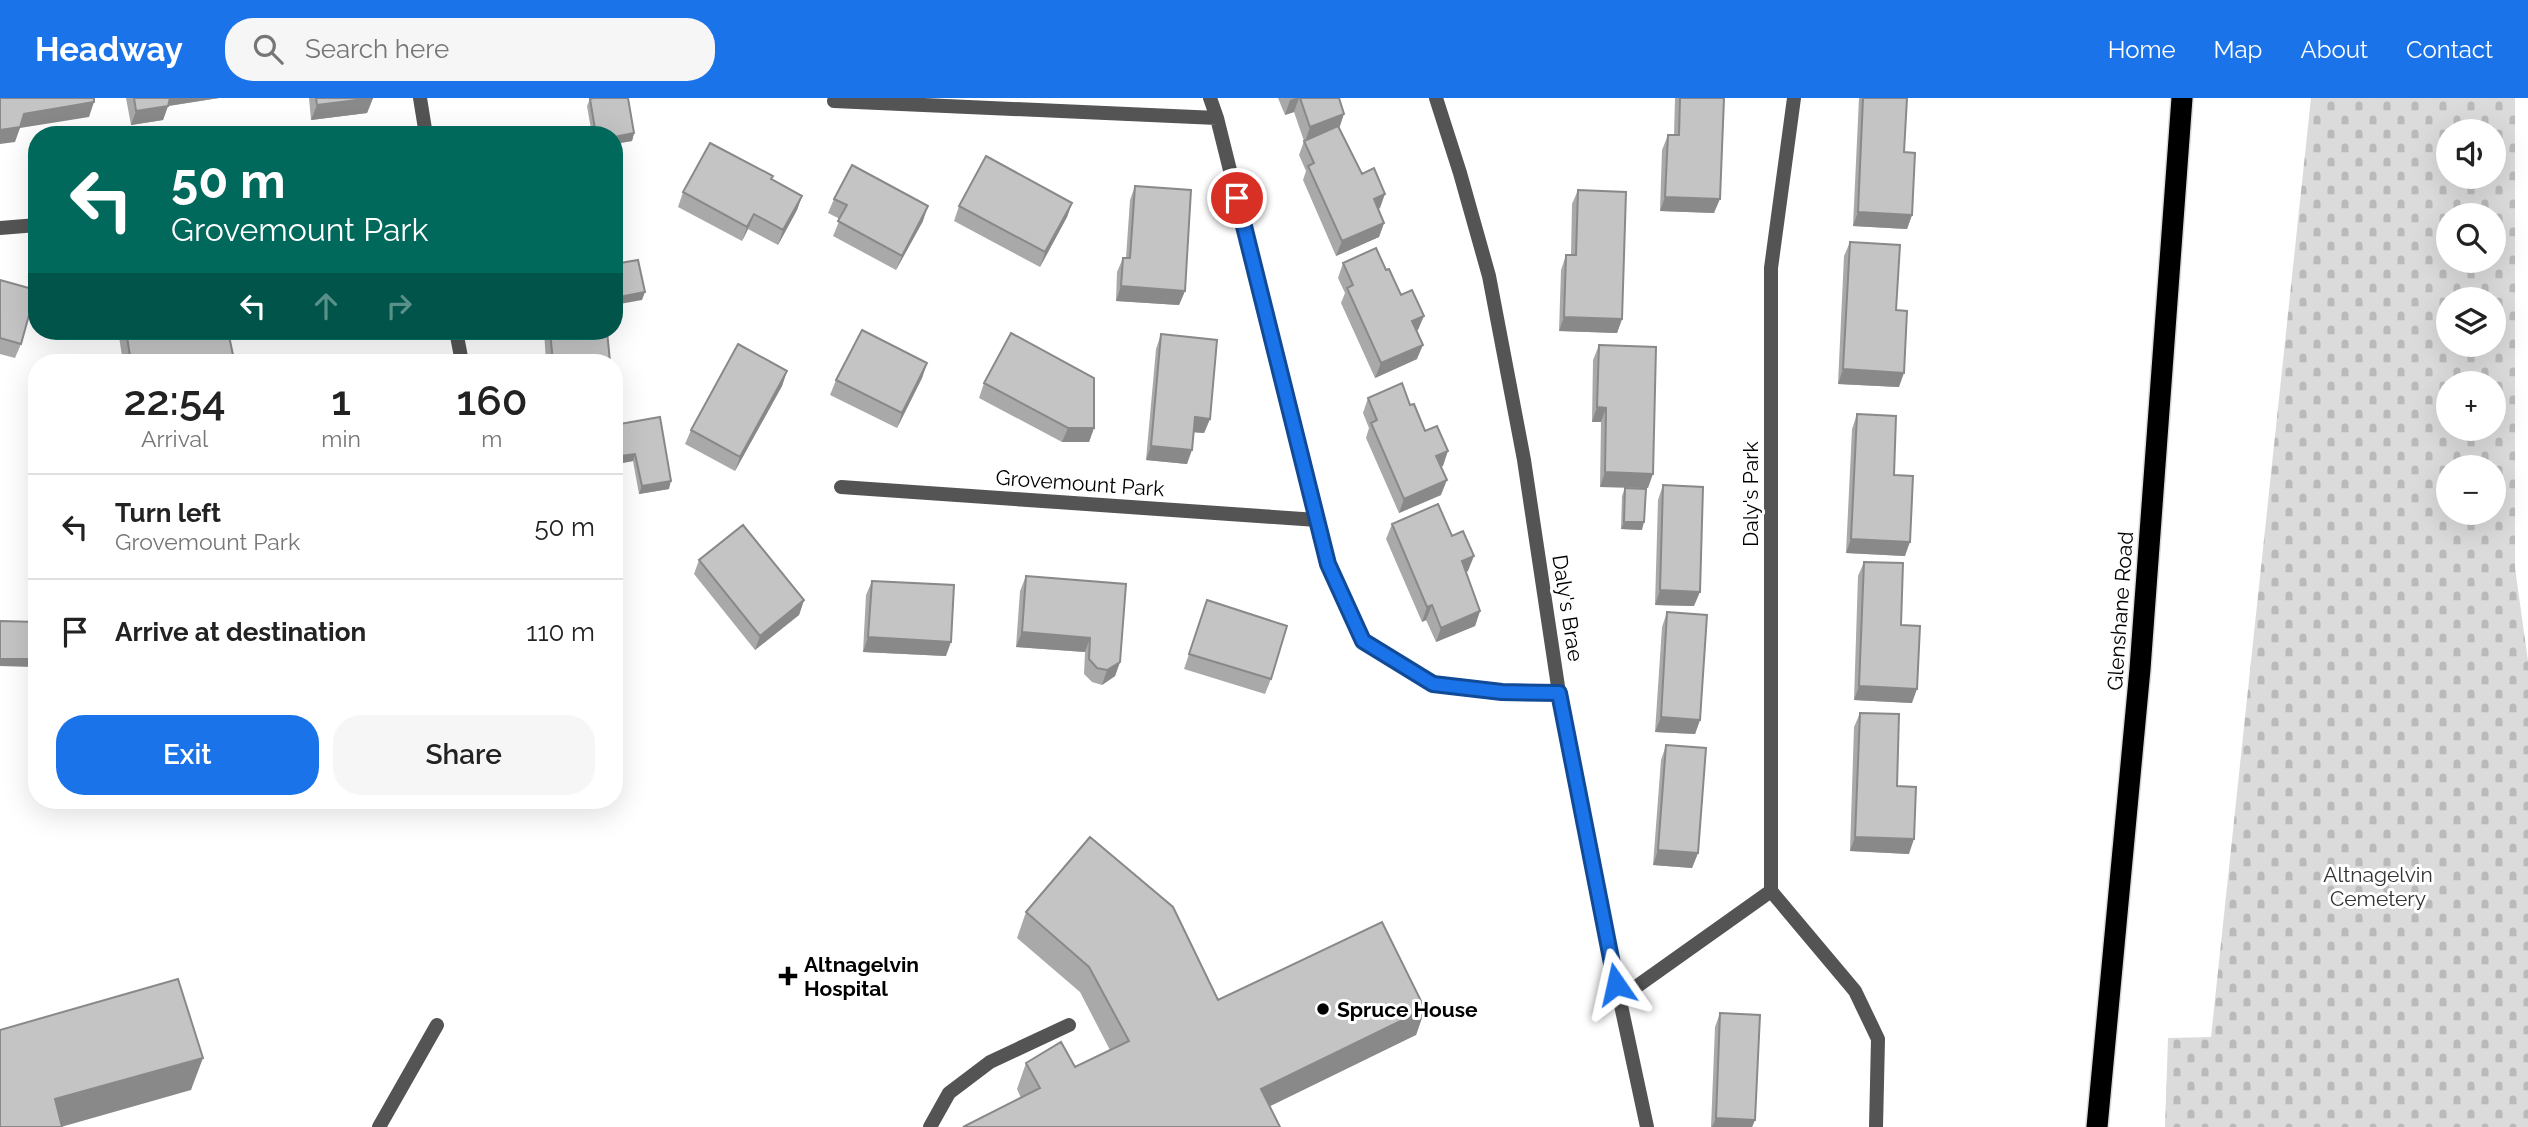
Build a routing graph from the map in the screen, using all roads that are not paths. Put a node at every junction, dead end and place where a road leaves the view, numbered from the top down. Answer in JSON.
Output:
{"nodes":[{"id":1,"x":420,"y":98,"type":"edge"},
{"id":2,"x":1210,"y":98,"type":"edge"},
{"id":3,"x":1436,"y":98,"type":"edge"},
{"id":4,"x":1794,"y":98,"type":"edge"},
{"id":5,"x":2182,"y":98,"type":"edge"},
{"id":6,"x":834,"y":101,"type":"dead end"},
{"id":7,"x":1217,"y":118,"type":"junction"},
{"id":8,"x":425,"y":126,"type":"edge"},
{"id":9,"x":28,"y":226,"type":"edge"},
{"id":10,"x":0,"y":228,"type":"edge"},
{"id":11,"x":841,"y":487,"type":"dead end"},
{"id":12,"x":1317,"y":520,"type":"junction"},
{"id":13,"x":1559,"y":693,"type":"junction"},
{"id":14,"x":1771,"y":891,"type":"junction"},
{"id":15,"x":1619,"y":999,"type":"junction"},
{"id":16,"x":437,"y":1025,"type":"dead end"},
{"id":17,"x":1069,"y":1025,"type":"dead end"},
{"id":18,"x":379,"y":1127,"type":"edge"},
{"id":19,"x":930,"y":1127,"type":"edge"},
{"id":20,"x":1647,"y":1127,"type":"edge"},
{"id":21,"x":1877,"y":1127,"type":"edge"},
{"id":22,"x":2097,"y":1127,"type":"edge"}],
"edges":[{"from":1,"to":8,"type":"street"},
{"from":2,"to":7,"type":"street"},
{"from":3,"to":13,"type":"street","name":"Daly's Brae"},
{"from":4,"to":14,"type":"street","name":"Daly's Park"},
{"from":5,"to":22,"type":"highway","name":"Glenshane Road"},
{"from":6,"to":7,"type":"street"},
{"from":7,"to":12,"type":"street"},
{"from":9,"to":10,"type":"street"},
{"from":11,"to":12,"type":"street","name":"Grovemount Park"},
{"from":12,"to":13,"type":"street"},
{"from":13,"to":15,"type":"street","name":"Daly's Brae"},
{"from":14,"to":15,"type":"street"},
{"from":14,"to":21,"type":"street"},
{"from":15,"to":20,"type":"street","name":"Daly's Brae"},
{"from":16,"to":18,"type":"street"},
{"from":17,"to":19,"type":"street"}]}
